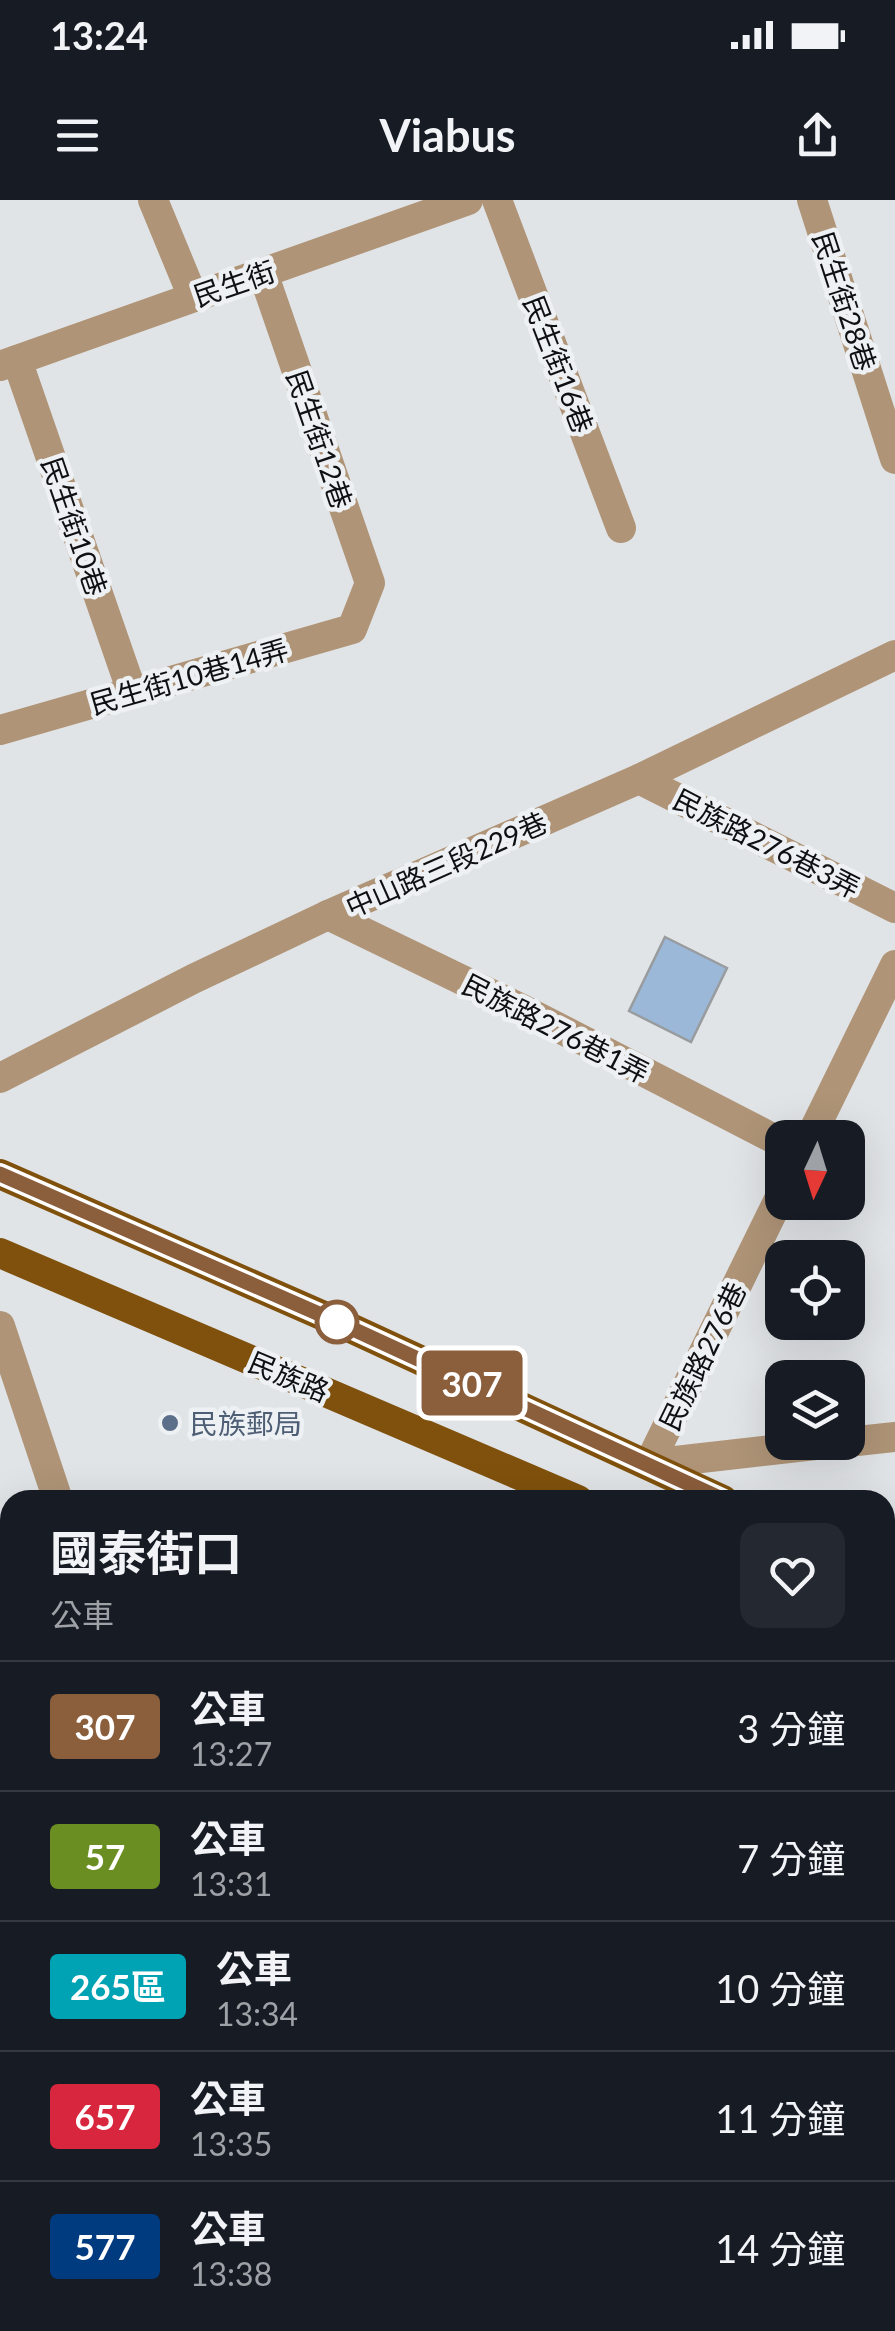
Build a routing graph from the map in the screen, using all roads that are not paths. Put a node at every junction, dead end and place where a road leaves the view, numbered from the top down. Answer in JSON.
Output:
{"nodes":[{"id":1,"x":152,"y":200,"type":"edge"},
{"id":2,"x":468,"y":200,"type":"edge"},
{"id":3,"x":497,"y":200,"type":"edge"},
{"id":4,"x":812,"y":200,"type":"edge"},
{"id":5,"x":264,"y":273,"type":"junction"},
{"id":6,"x":193,"y":297,"type":"junction"},
{"id":7,"x":8,"y":363,"type":"edge"},
{"id":8,"x":895,"y":459,"type":"edge"},
{"id":9,"x":621,"y":528,"type":"dead end"},
{"id":10,"x":362,"y":604,"type":"joint"},
{"id":11,"x":895,"y":655,"type":"edge"},
{"id":12,"x":132,"y":692,"type":"junction"},
{"id":13,"x":0,"y":730,"type":"edge"},
{"id":14,"x":639,"y":779,"type":"junction"},
{"id":15,"x":895,"y":908,"type":"edge"},
{"id":16,"x":328,"y":916,"type":"junction"},
{"id":17,"x":895,"y":966,"type":"edge"},
{"id":18,"x":0,"y":1078,"type":"edge"},
{"id":19,"x":819,"y":1120,"type":"edge"},
{"id":20,"x":765,"y":1133,"type":"edge"},
{"id":21,"x":0,"y":1174,"type":"edge"},
{"id":22,"x":769,"y":1220,"type":"edge"},
{"id":23,"x":0,"y":1253,"type":"edge"},
{"id":24,"x":0,"y":1326,"type":"edge"},
{"id":25,"x":895,"y":1436,"type":"edge"},
{"id":26,"x":865,"y":1440,"type":"edge"},
{"id":27,"x":765,"y":1451,"type":"edge"},
{"id":28,"x":649,"y":1464,"type":"junction"},
{"id":29,"x":55,"y":1490,"type":"edge"},
{"id":30,"x":555,"y":1490,"type":"edge"},
{"id":31,"x":703,"y":1490,"type":"edge"}],
"edges":[{"from":1,"to":6,"type":"street"},
{"from":2,"to":5,"type":"street","name":"民生街"},
{"from":3,"to":9,"type":"street","name":"民生街16巷"},
{"from":4,"to":8,"type":"street","name":"民生街28巷"},
{"from":5,"to":6,"type":"street","name":"民生街"},
{"from":5,"to":10,"type":"street","name":"民生街12巷"},
{"from":6,"to":7,"type":"street","name":"民生街"},
{"from":7,"to":12,"type":"street","name":"民生街10巷"},
{"from":10,"to":12,"type":"street","name":"民生街10巷14弄"},
{"from":11,"to":14,"type":"street","name":"中山路三段229巷"},
{"from":12,"to":13,"type":"street","name":"民生街10巷14弄"},
{"from":14,"to":15,"type":"street","name":"民族路276巷3弄"},
{"from":14,"to":16,"type":"street","name":"中山路三段229巷"},
{"from":16,"to":18,"type":"street","name":"中山路三段229巷"},
{"from":16,"to":20,"type":"street","name":"民族路276巷1弄"},
{"from":17,"to":19,"type":"street"},
{"from":21,"to":28,"type":"main road"},
{"from":22,"to":28,"type":"street","name":"民族路276巷"},
{"from":23,"to":30,"type":"main road","name":"民族路"},
{"from":24,"to":29,"type":"street"},
{"from":25,"to":26,"type":"street"},
{"from":27,"to":28,"type":"street"},
{"from":28,"to":31,"type":"main road"}]}
